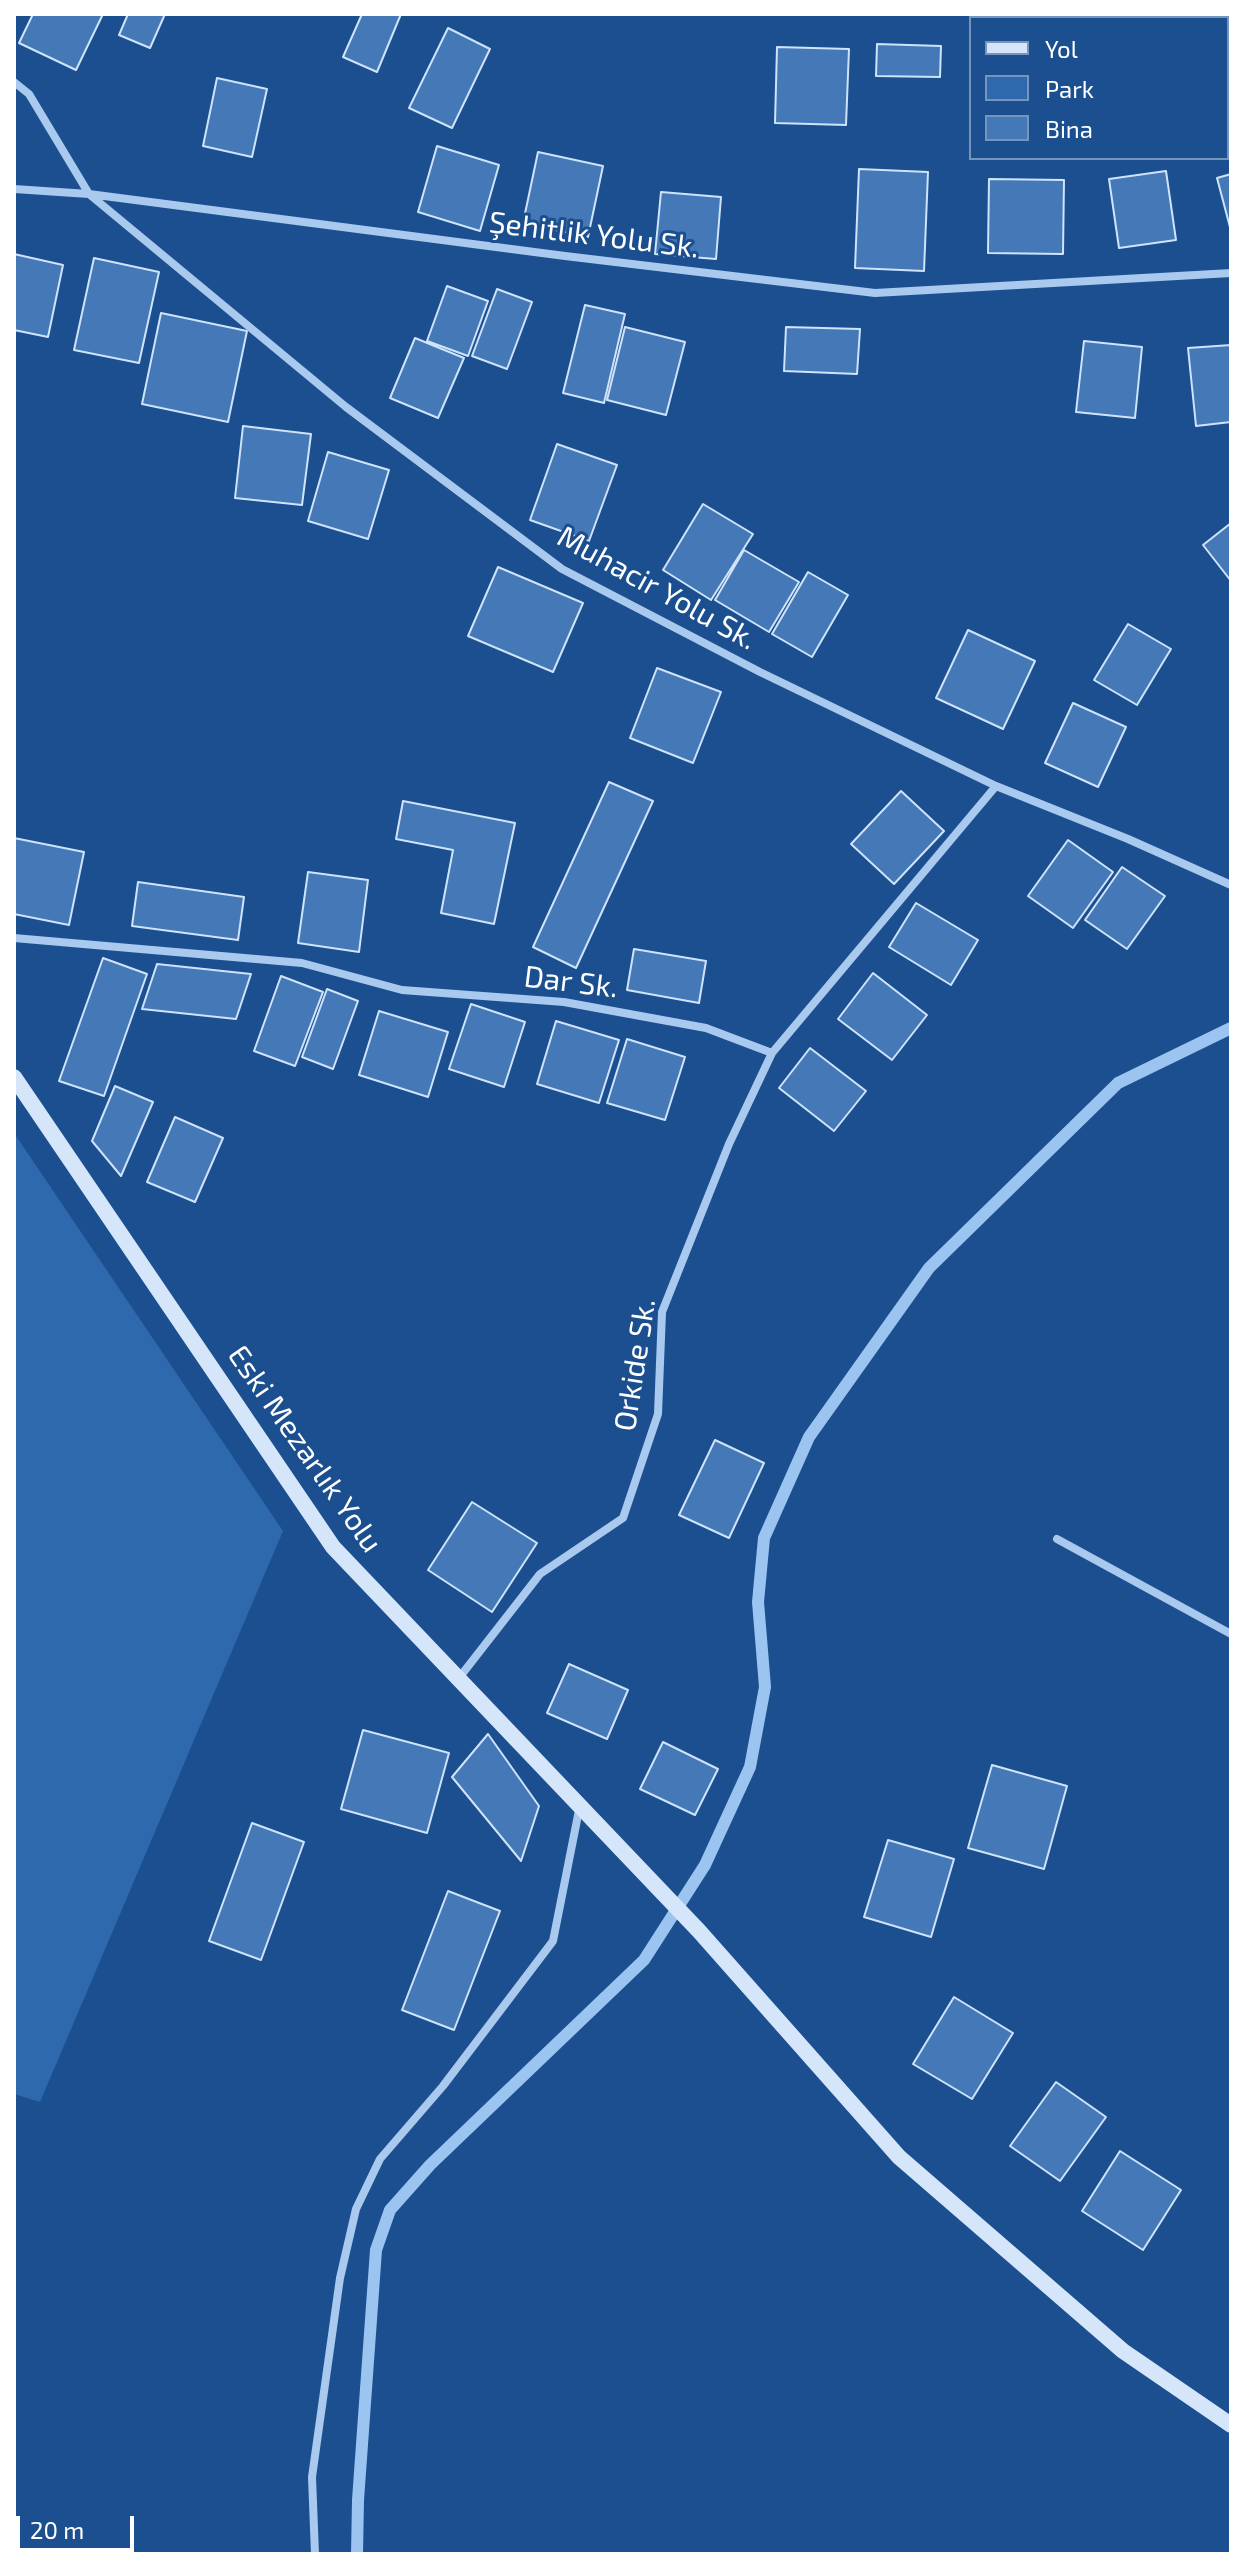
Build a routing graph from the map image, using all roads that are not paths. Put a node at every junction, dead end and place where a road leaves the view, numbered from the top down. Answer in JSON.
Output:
{"nodes":[{"id":1,"x":14,"y":82,"type":"edge"},
{"id":2,"x":14,"y":189,"type":"edge"},
{"id":3,"x":89,"y":194,"type":"junction"},
{"id":4,"x":1231,"y":273,"type":"edge"},
{"id":5,"x":996,"y":786,"type":"junction"},
{"id":6,"x":1231,"y":885,"type":"edge"},
{"id":7,"x":14,"y":938,"type":"edge"},
{"id":8,"x":772,"y":1053,"type":"junction"},
{"id":9,"x":14,"y":1077,"type":"edge"},
{"id":10,"x":1057,"y":1539,"type":"dead end"},
{"id":11,"x":1231,"y":1634,"type":"edge"},
{"id":12,"x":459,"y":1678,"type":"junction"},
{"id":13,"x":580,"y":1805,"type":"junction"},
{"id":14,"x":1231,"y":2425,"type":"edge"},
{"id":15,"x":315,"y":2554,"type":"edge"}],
"edges":[{"from":1,"to":3,"type":"street"},
{"from":2,"to":3,"type":"street","name":"Şehitlik Yolu Sk."},
{"from":3,"to":4,"type":"street","name":"Şehitlik Yolu Sk."},
{"from":3,"to":5,"type":"street","name":"Muhacir Yolu Sk."},
{"from":5,"to":6,"type":"street","name":"Muhacir Yolu Sk."},
{"from":5,"to":8,"type":"street"},
{"from":7,"to":8,"type":"street","name":"Dar Sk."},
{"from":8,"to":12,"type":"street","name":"Orkide Sk."},
{"from":9,"to":12,"type":"street","name":"Eski Mezarlık Yolu"},
{"from":10,"to":11,"type":"street"},
{"from":12,"to":13,"type":"street","name":"Eski Mezarlık Yolu"},
{"from":13,"to":14,"type":"street","name":"Eski Mezarlık Yolu"},
{"from":13,"to":15,"type":"street"}]}
